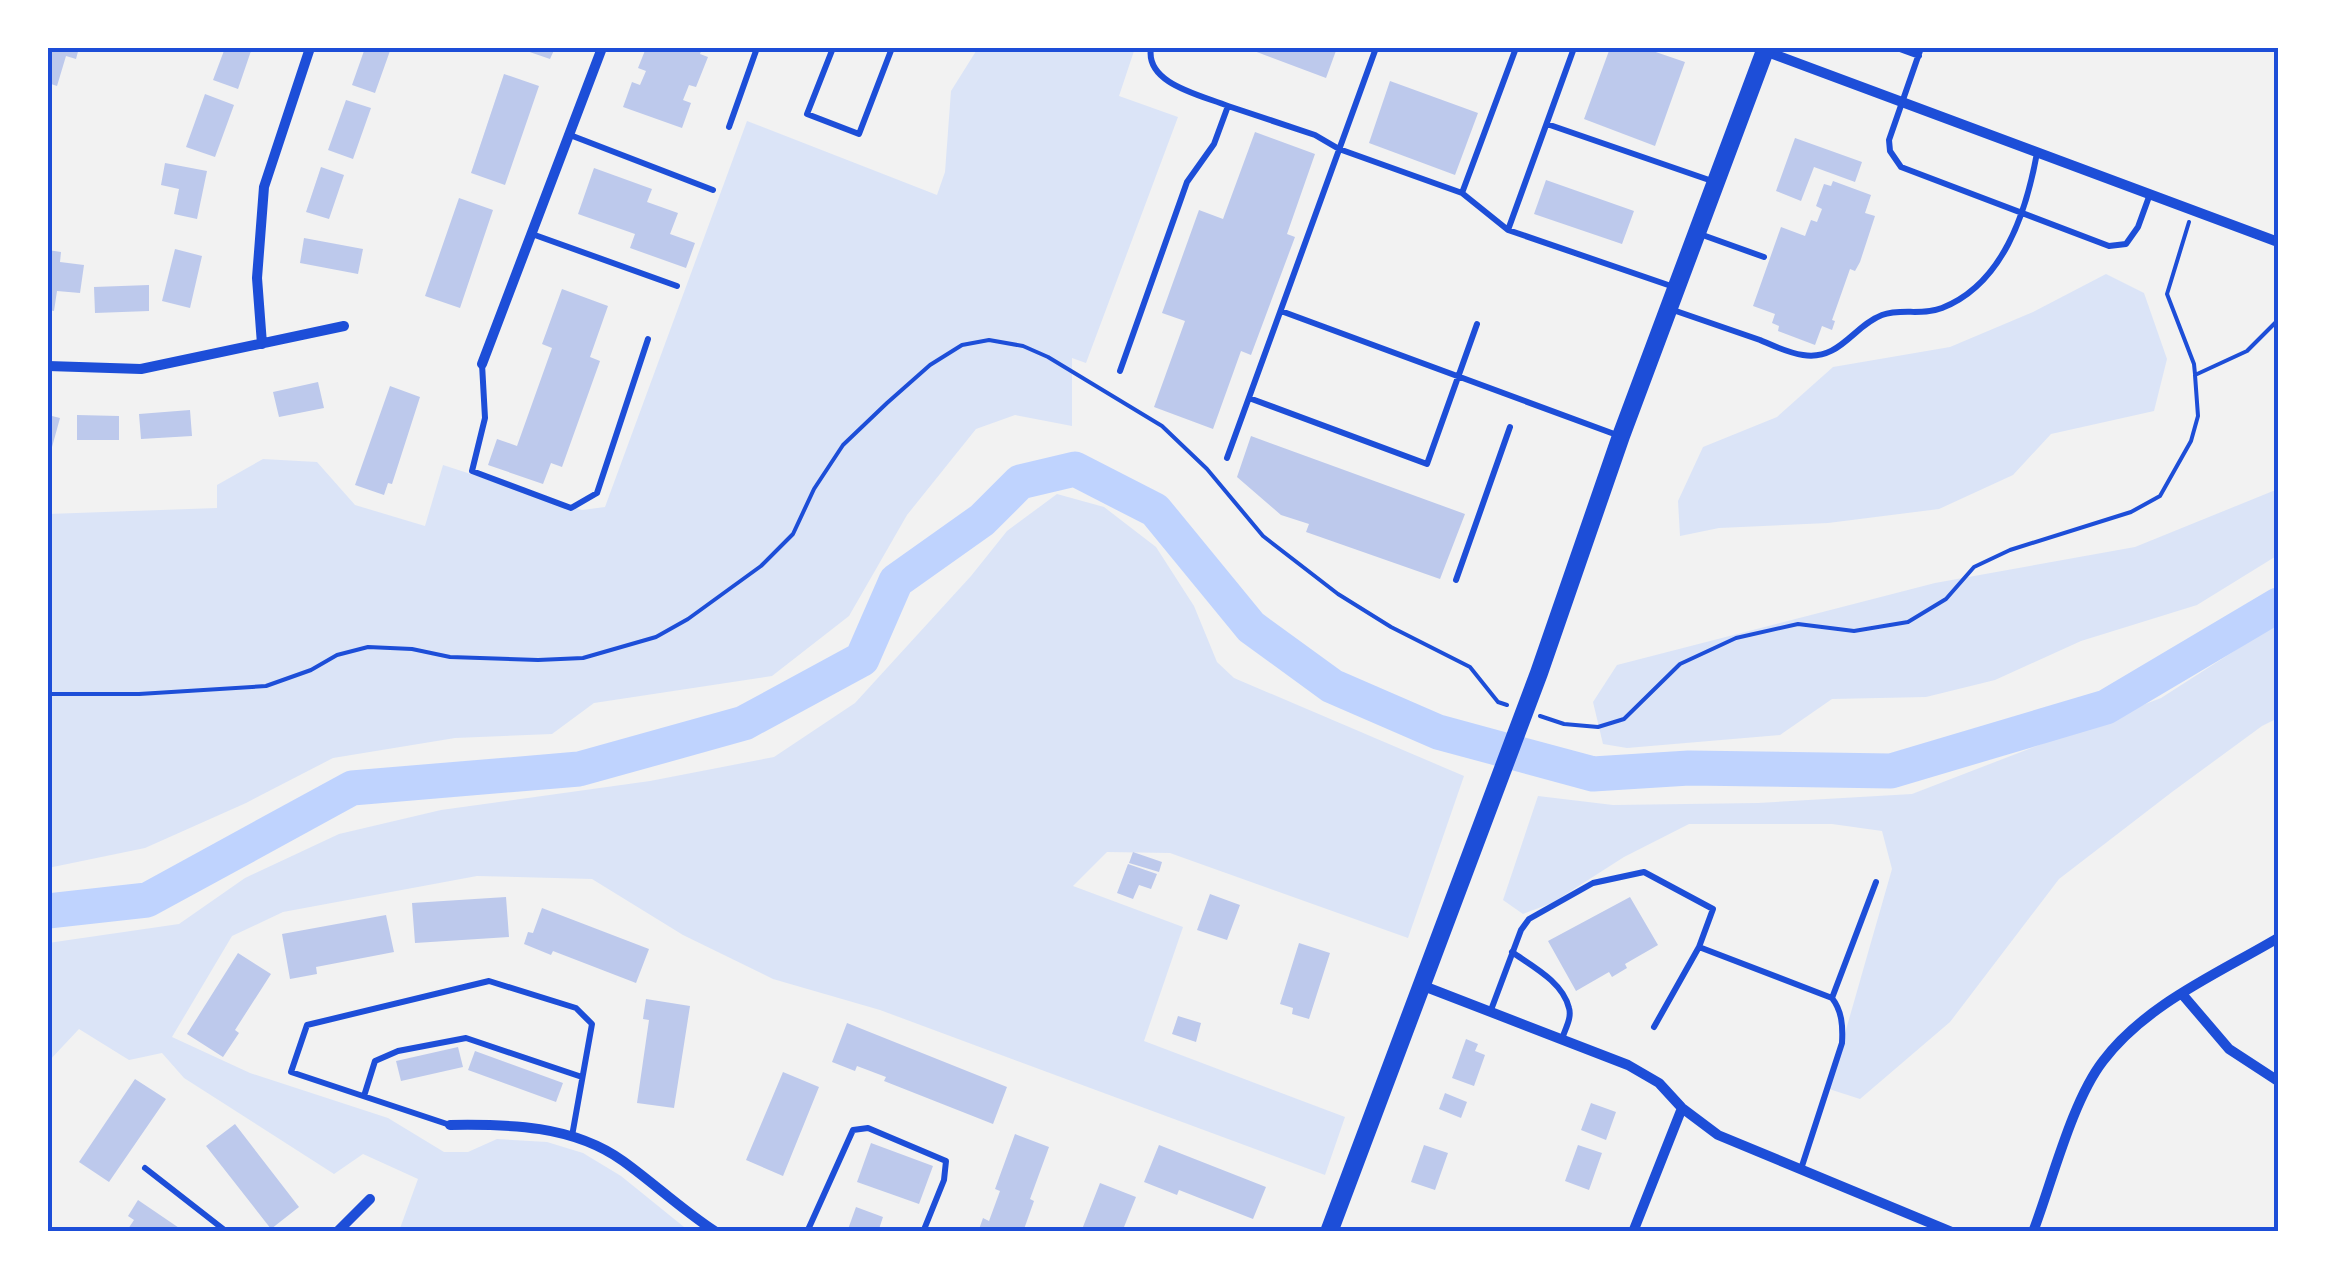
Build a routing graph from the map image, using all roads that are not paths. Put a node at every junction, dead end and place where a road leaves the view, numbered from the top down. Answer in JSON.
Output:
{"nodes":[{"id":1,"x":310,"y":48,"type":"edge"},
{"id":2,"x":602,"y":48,"type":"edge"},
{"id":3,"x":757,"y":48,"type":"edge"},
{"id":4,"x":833,"y":48,"type":"edge"},
{"id":5,"x":892,"y":48,"type":"edge"},
{"id":6,"x":1150,"y":48,"type":"edge"},
{"id":7,"x":1376,"y":48,"type":"edge"},
{"id":8,"x":1516,"y":48,"type":"edge"},
{"id":9,"x":1574,"y":48,"type":"edge"},
{"id":10,"x":1896,"y":48,"type":"edge"},
{"id":11,"x":1765,"y":49,"type":"edge"},
{"id":12,"x":1920,"y":52,"type":"edge"},
{"id":13,"x":1900,"y":103,"type":"junction"},
{"id":14,"x":1228,"y":106,"type":"junction"},
{"id":15,"x":1547,"y":124,"type":"junction"},
{"id":16,"x":728,"y":127,"type":"dead end"},
{"id":17,"x":569,"y":135,"type":"junction"},
{"id":18,"x":1339,"y":149,"type":"junction"},
{"id":19,"x":2037,"y":153,"type":"junction"},
{"id":20,"x":1715,"y":182,"type":"junction"},
{"id":21,"x":713,"y":190,"type":"dead end"},
{"id":22,"x":1462,"y":193,"type":"junction"},
{"id":23,"x":2150,"y":194,"type":"junction"},
{"id":24,"x":2021,"y":215,"type":"junction"},
{"id":25,"x":1508,"y":230,"type":"junction"},
{"id":26,"x":1696,"y":232,"type":"junction"},
{"id":27,"x":531,"y":234,"type":"junction"},
{"id":28,"x":2278,"y":242,"type":"edge"},
{"id":29,"x":1764,"y":257,"type":"dead end"},
{"id":30,"x":677,"y":286,"type":"dead end"},
{"id":31,"x":1675,"y":288,"type":"junction"},
{"id":32,"x":1668,"y":308,"type":"junction"},
{"id":33,"x":1281,"y":311,"type":"junction"},
{"id":34,"x":1477,"y":324,"type":"dead end"},
{"id":35,"x":344,"y":326,"type":"dead end"},
{"id":36,"x":648,"y":339,"type":"dead end"},
{"id":37,"x":262,"y":344,"type":"junction"},
{"id":38,"x":482,"y":364,"type":"joint"},
{"id":39,"x":48,"y":366,"type":"edge"},
{"id":40,"x":1120,"y":371,"type":"dead end"},
{"id":41,"x":1458,"y":376,"type":"junction"},
{"id":42,"x":1249,"y":398,"type":"junction"},
{"id":43,"x":1510,"y":426,"type":"dead end"},
{"id":44,"x":1621,"y":436,"type":"junction"},
{"id":45,"x":1228,"y":458,"type":"dead end"},
{"id":46,"x":1456,"y":580,"type":"dead end"},
{"id":47,"x":1876,"y":882,"type":"dead end"},
{"id":48,"x":2278,"y":938,"type":"edge"},
{"id":49,"x":1699,"y":947,"type":"junction"},
{"id":50,"x":1512,"y":952,"type":"junction"},
{"id":51,"x":1421,"y":984,"type":"junction"},
{"id":52,"x":2182,"y":994,"type":"junction"},
{"id":53,"x":1832,"y":998,"type":"junction"},
{"id":54,"x":1491,"y":1010,"type":"junction"},
{"id":55,"x":1654,"y":1028,"type":"dead end"},
{"id":56,"x":1562,"y":1040,"type":"junction"},
{"id":57,"x":582,"y":1077,"type":"junction"},
{"id":58,"x":2278,"y":1082,"type":"edge"},
{"id":59,"x":364,"y":1096,"type":"junction"},
{"id":60,"x":1682,"y":1108,"type":"junction"},
{"id":61,"x":450,"y":1125,"type":"joint"},
{"id":62,"x":572,"y":1136,"type":"junction"},
{"id":63,"x":146,"y":1168,"type":"dead end"},
{"id":64,"x":1800,"y":1170,"type":"junction"},
{"id":65,"x":370,"y":1198,"type":"dead end"},
{"id":66,"x":228,"y":1232,"type":"edge"},
{"id":67,"x":337,"y":1232,"type":"edge"},
{"id":68,"x":716,"y":1232,"type":"edge"},
{"id":69,"x":806,"y":1232,"type":"edge"},
{"id":70,"x":923,"y":1232,"type":"edge"},
{"id":71,"x":1329,"y":1232,"type":"edge"},
{"id":72,"x":1633,"y":1232,"type":"edge"},
{"id":73,"x":1952,"y":1232,"type":"edge"},
{"id":74,"x":2033,"y":1232,"type":"edge"}],
"edges":[{"from":1,"to":37,"type":"street"},
{"from":2,"to":17,"type":"street"},
{"from":3,"to":16,"type":"lane"},
{"from":4,"to":5,"type":"lane"},
{"from":6,"to":14,"type":"lane"},
{"from":7,"to":18,"type":"lane"},
{"from":8,"to":22,"type":"lane"},
{"from":9,"to":15,"type":"lane"},
{"from":10,"to":12,"type":"lane"},
{"from":11,"to":13,"type":"street"},
{"from":11,"to":20,"type":"main road"},
{"from":12,"to":13,"type":"lane"},
{"from":13,"to":19,"type":"street"},
{"from":13,"to":24,"type":"lane"},
{"from":14,"to":18,"type":"lane"},
{"from":14,"to":40,"type":"lane"},
{"from":15,"to":20,"type":"lane"},
{"from":15,"to":25,"type":"lane"},
{"from":17,"to":21,"type":"lane"},
{"from":17,"to":27,"type":"street"},
{"from":18,"to":22,"type":"lane"},
{"from":18,"to":33,"type":"lane"},
{"from":19,"to":23,"type":"street"},
{"from":19,"to":24,"type":"lane"},
{"from":20,"to":26,"type":"main road"},
{"from":22,"to":25,"type":"lane"},
{"from":23,"to":24,"type":"lane"},
{"from":23,"to":28,"type":"street"},
{"from":24,"to":32,"type":"lane"},
{"from":25,"to":31,"type":"lane"},
{"from":26,"to":29,"type":"lane"},
{"from":26,"to":31,"type":"main road"},
{"from":27,"to":30,"type":"lane"},
{"from":27,"to":38,"type":"street"},
{"from":31,"to":32,"type":"main road"},
{"from":32,"to":44,"type":"main road"},
{"from":33,"to":41,"type":"lane"},
{"from":33,"to":42,"type":"lane"},
{"from":34,"to":41,"type":"lane"},
{"from":35,"to":37,"type":"street"},
{"from":36,"to":38,"type":"lane"},
{"from":37,"to":39,"type":"street"},
{"from":41,"to":42,"type":"lane"},
{"from":41,"to":44,"type":"lane"},
{"from":42,"to":45,"type":"lane"},
{"from":43,"to":46,"type":"lane"},
{"from":44,"to":51,"type":"main road"},
{"from":47,"to":53,"type":"lane"},
{"from":48,"to":52,"type":"street"},
{"from":49,"to":50,"type":"lane"},
{"from":49,"to":53,"type":"lane"},
{"from":49,"to":55,"type":"lane"},
{"from":50,"to":54,"type":"lane"},
{"from":50,"to":56,"type":"lane"},
{"from":51,"to":54,"type":"street"},
{"from":51,"to":71,"type":"main road"},
{"from":52,"to":58,"type":"street"},
{"from":52,"to":74,"type":"street"},
{"from":53,"to":64,"type":"lane"},
{"from":54,"to":56,"type":"street"},
{"from":56,"to":60,"type":"street"},
{"from":57,"to":59,"type":"lane"},
{"from":57,"to":59,"type":"lane"},
{"from":57,"to":62,"type":"lane"},
{"from":59,"to":61,"type":"lane"},
{"from":60,"to":64,"type":"street"},
{"from":60,"to":72,"type":"street"},
{"from":61,"to":62,"type":"street"},
{"from":62,"to":68,"type":"street"},
{"from":63,"to":66,"type":"lane"},
{"from":64,"to":73,"type":"street"},
{"from":65,"to":67,"type":"street"},
{"from":69,"to":70,"type":"lane"}]}
